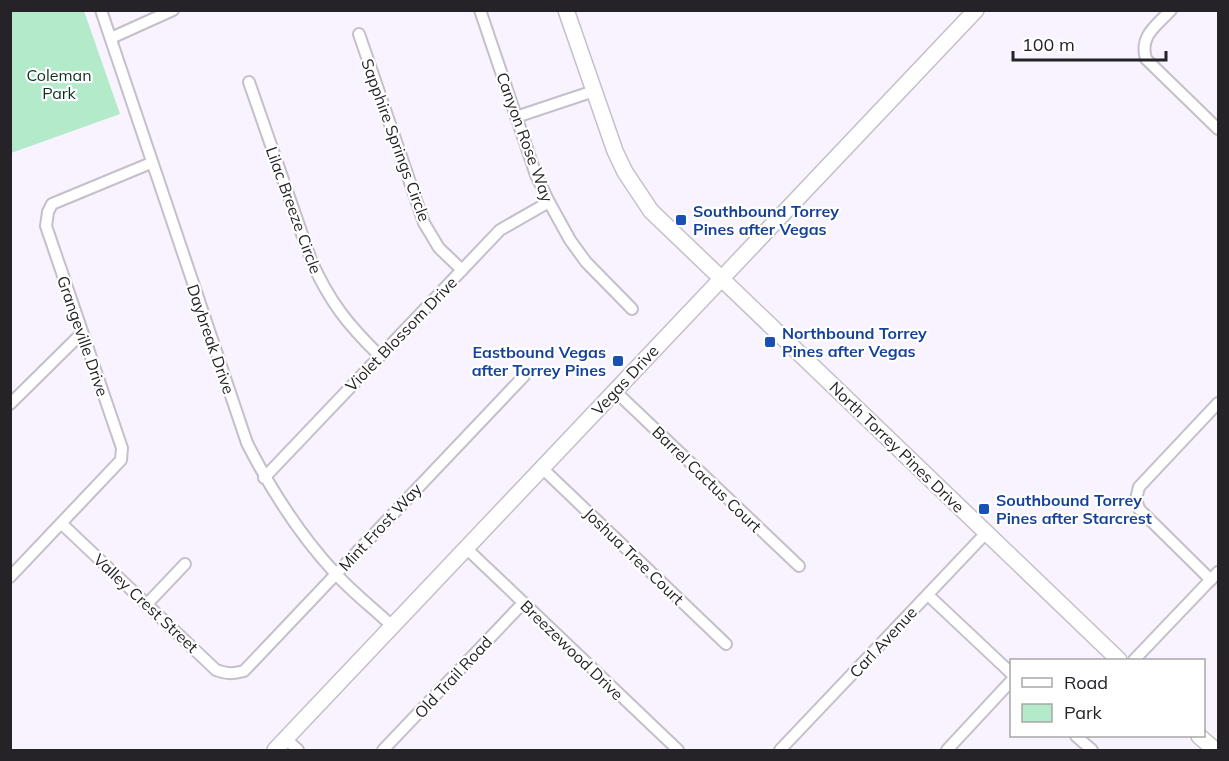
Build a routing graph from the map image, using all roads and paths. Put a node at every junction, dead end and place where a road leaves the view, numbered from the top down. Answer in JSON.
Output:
{"nodes":[{"id":1,"x":101,"y":10,"type":"edge"},
{"id":2,"x":173,"y":10,"type":"edge"},
{"id":3,"x":480,"y":10,"type":"edge"},
{"id":4,"x":567,"y":10,"type":"edge"},
{"id":5,"x":976,"y":10,"type":"edge"},
{"id":6,"x":1171,"y":10,"type":"edge"},
{"id":7,"x":359,"y":34,"type":"dead end"},
{"id":8,"x":111,"y":38,"type":"junction"},
{"id":9,"x":249,"y":82,"type":"dead end"},
{"id":10,"x":594,"y":91,"type":"junction"},
{"id":11,"x":516,"y":117,"type":"junction"},
{"id":12,"x":1218,"y":129,"type":"edge"},
{"id":13,"x":151,"y":163,"type":"junction"},
{"id":14,"x":549,"y":202,"type":"junction"},
{"id":15,"x":462,"y":270,"type":"junction"},
{"id":16,"x":721,"y":279,"type":"junction"},
{"id":17,"x":632,"y":309,"type":"dead end"},
{"id":18,"x":82,"y":333,"type":"junction"},
{"id":19,"x":380,"y":356,"type":"junction"},
{"id":20,"x":524,"y":376,"type":"dead end"},
{"id":21,"x":15,"y":391,"type":"edge"},
{"id":22,"x":615,"y":391,"type":"junction"},
{"id":23,"x":1218,"y":403,"type":"edge"},
{"id":24,"x":10,"y":404,"type":"edge"},
{"id":25,"x":542,"y":468,"type":"junction"},
{"id":26,"x":264,"y":478,"type":"junction"},
{"id":27,"x":62,"y":524,"type":"junction"},
{"id":28,"x":986,"y":533,"type":"junction"},
{"id":29,"x":466,"y":548,"type":"junction"},
{"id":30,"x":185,"y":564,"type":"dead end"},
{"id":31,"x":799,"y":566,"type":"dead end"},
{"id":32,"x":336,"y":574,"type":"junction"},
{"id":33,"x":1215,"y":576,"type":"edge"},
{"id":34,"x":10,"y":578,"type":"edge"},
{"id":35,"x":928,"y":595,"type":"junction"},
{"id":36,"x":523,"y":603,"type":"junction"},
{"id":37,"x":147,"y":604,"type":"junction"},
{"id":38,"x":392,"y":626,"type":"junction"},
{"id":39,"x":726,"y":644,"type":"dead end"},
{"id":40,"x":1118,"y":659,"type":"edge"},
{"id":41,"x":1135,"y":659,"type":"edge"},
{"id":42,"x":1010,"y":673,"type":"edge"},
{"id":43,"x":234,"y":674,"type":"joint"},
{"id":44,"x":1010,"y":681,"type":"edge"},
{"id":45,"x":1078,"y":737,"type":"edge"},
{"id":46,"x":1201,"y":737,"type":"edge"},
{"id":47,"x":286,"y":739,"type":"junction"},
{"id":48,"x":274,"y":750,"type":"edge"},
{"id":49,"x":298,"y":750,"type":"edge"},
{"id":50,"x":383,"y":750,"type":"edge"},
{"id":51,"x":678,"y":750,"type":"edge"},
{"id":52,"x":780,"y":750,"type":"edge"},
{"id":53,"x":947,"y":750,"type":"edge"},
{"id":54,"x":1092,"y":750,"type":"edge"},
{"id":55,"x":1215,"y":750,"type":"edge"}],
"edges":[{"from":1,"to":8,"type":"street","name":"Daybreak Drive"},
{"from":2,"to":8,"type":"street"},
{"from":3,"to":11,"type":"street","name":"Canyon Rose Way"},
{"from":4,"to":10,"type":"main road","name":"North Torrey Pines Drive"},
{"from":5,"to":16,"type":"main road","name":"Vegas Drive"},
{"from":6,"to":12,"type":"street"},
{"from":7,"to":15,"type":"street","name":"Sapphire Springs Circle"},
{"from":8,"to":13,"type":"street","name":"Daybreak Drive"},
{"from":9,"to":19,"type":"street","name":"Lilac Breeze Circle"},
{"from":10,"to":11,"type":"street"},
{"from":10,"to":16,"type":"main road","name":"North Torrey Pines Drive"},
{"from":11,"to":14,"type":"street","name":"Canyon Rose Way"},
{"from":13,"to":18,"type":"street","name":"Grangeville Drive"},
{"from":13,"to":26,"type":"street","name":"Daybreak Drive"},
{"from":14,"to":15,"type":"street","name":"Violet Blossom Drive"},
{"from":14,"to":17,"type":"street","name":"Canyon Rose Way"},
{"from":15,"to":19,"type":"street","name":"Violet Blossom Drive"},
{"from":16,"to":22,"type":"main road","name":"Vegas Drive"},
{"from":16,"to":28,"type":"main road","name":"North Torrey Pines Drive"},
{"from":18,"to":21,"type":"street"},
{"from":18,"to":27,"type":"street","name":"Grangeville Drive"},
{"from":19,"to":26,"type":"street","name":"Violet Blossom Drive"},
{"from":20,"to":32,"type":"street","name":"Mint Frost Way"},
{"from":21,"to":24,"type":"street"},
{"from":22,"to":25,"type":"main road","name":"Vegas Drive"},
{"from":22,"to":31,"type":"street","name":"Barrel Cactus Court"},
{"from":23,"to":33,"type":"street"},
{"from":25,"to":29,"type":"main road","name":"Vegas Drive"},
{"from":25,"to":39,"type":"street","name":"Joshua Tree Court"},
{"from":26,"to":32,"type":"street","name":"Daybreak Drive"},
{"from":27,"to":34,"type":"street"},
{"from":27,"to":37,"type":"street","name":"Valley Crest Street"},
{"from":28,"to":35,"type":"street","name":"Carl Avenue"},
{"from":28,"to":40,"type":"main road","name":"North Torrey Pines Drive"},
{"from":29,"to":36,"type":"street","name":"Breezewood Drive"},
{"from":29,"to":38,"type":"main road","name":"Vegas Drive"},
{"from":30,"to":37,"type":"street"},
{"from":32,"to":38,"type":"street","name":"Daybreak Drive"},
{"from":32,"to":43,"type":"street","name":"Mint Frost Way"},
{"from":33,"to":41,"type":"street"},
{"from":35,"to":42,"type":"street"},
{"from":35,"to":52,"type":"street","name":"Carl Avenue"},
{"from":36,"to":50,"type":"street","name":"Old Trail Road"},
{"from":36,"to":51,"type":"street","name":"Breezewood Drive"},
{"from":37,"to":43,"type":"street","name":"Valley Crest Street"},
{"from":38,"to":47,"type":"main road","name":"Vegas Drive"},
{"from":44,"to":53,"type":"street"},
{"from":45,"to":54,"type":"street"},
{"from":46,"to":55,"type":"main road"},
{"from":47,"to":48,"type":"main road","name":"Vegas Drive"},
{"from":47,"to":49,"type":"street"}]}
